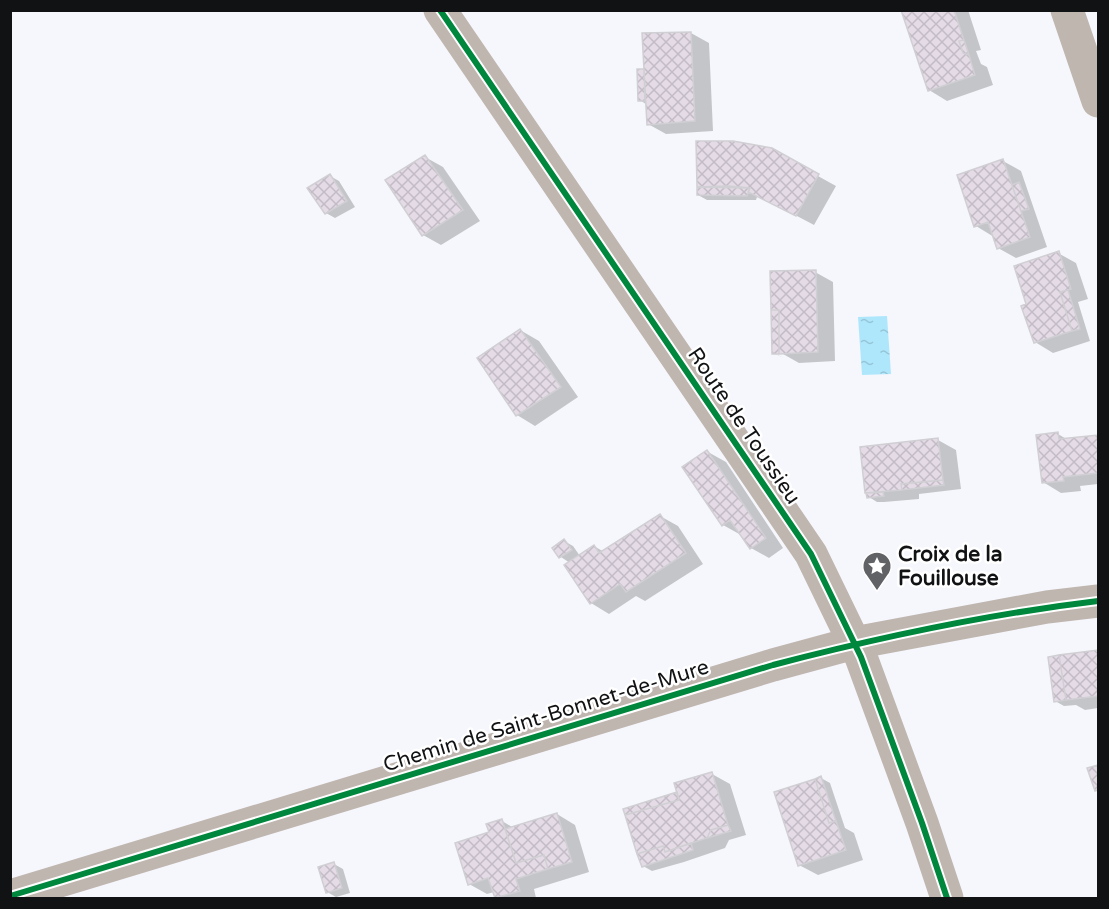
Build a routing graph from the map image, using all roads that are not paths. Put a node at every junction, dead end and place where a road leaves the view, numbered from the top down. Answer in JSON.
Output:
{"nodes":[{"id":1,"x":440,"y":10,"type":"edge"},
{"id":2,"x":1067,"y":10,"type":"edge"},
{"id":3,"x":1098,"y":101,"type":"edge"},
{"id":4,"x":1098,"y":601,"type":"edge"},
{"id":5,"x":855,"y":643,"type":"junction"},
{"id":6,"x":30,"y":894,"type":"edge"},
{"id":7,"x":946,"y":898,"type":"edge"}],
"edges":[{"from":1,"to":5,"type":"street","name":"Route de Toussieu"},
{"from":2,"to":3,"type":"street"},
{"from":4,"to":5,"type":"street","name":"Chemin de Saint-Bonnet-de-Mure"},
{"from":5,"to":6,"type":"street","name":"Chemin de Saint-Bonnet-de-Mure"},
{"from":5,"to":7,"type":"street","name":"Route de Toussieu"}]}
